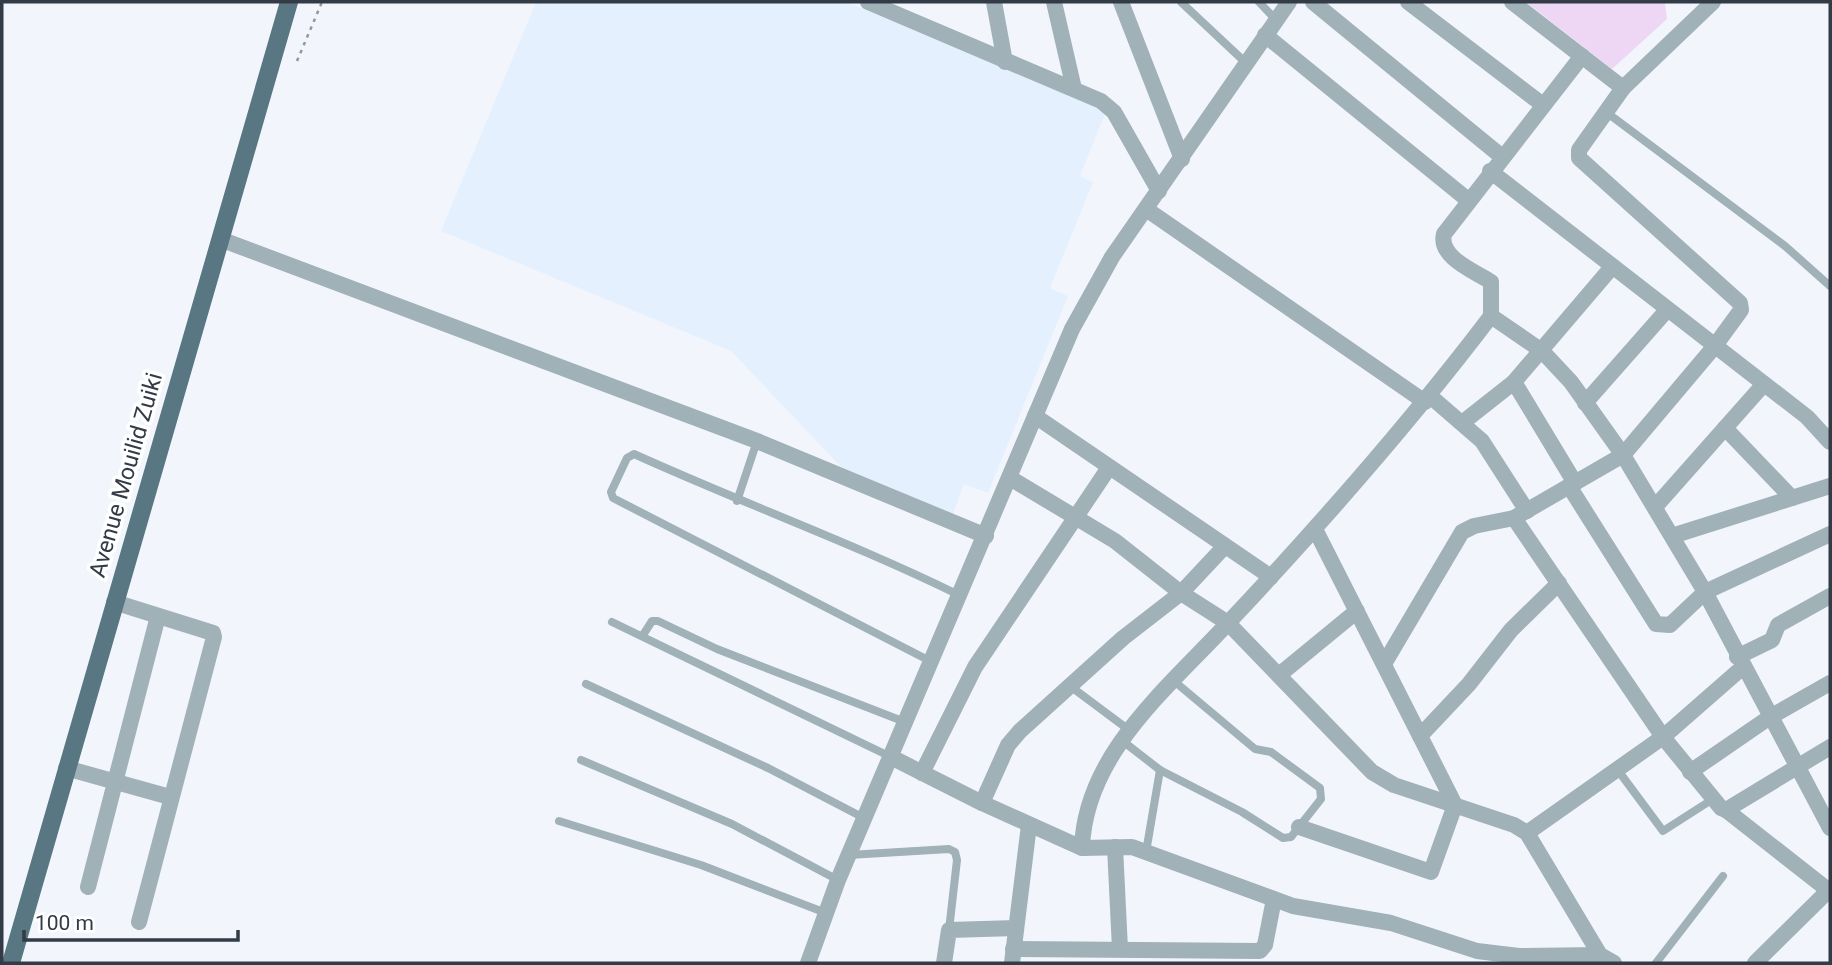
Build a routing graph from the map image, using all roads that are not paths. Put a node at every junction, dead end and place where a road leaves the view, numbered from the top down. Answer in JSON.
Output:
{"nodes":[{"id":1,"x":289,"y":2,"type":"edge"},
{"id":2,"x":868,"y":2,"type":"edge"},
{"id":3,"x":994,"y":2,"type":"edge"},
{"id":4,"x":1054,"y":2,"type":"edge"},
{"id":5,"x":1121,"y":2,"type":"edge"},
{"id":6,"x":1181,"y":2,"type":"edge"},
{"id":7,"x":1259,"y":2,"type":"edge"},
{"id":8,"x":1289,"y":2,"type":"edge"},
{"id":9,"x":1313,"y":2,"type":"edge"},
{"id":10,"x":1408,"y":2,"type":"edge"},
{"id":11,"x":1512,"y":2,"type":"edge"},
{"id":12,"x":1713,"y":2,"type":"edge"},
{"id":13,"x":1276,"y":20,"type":"junction"},
{"id":14,"x":1265,"y":35,"type":"junction"},
{"id":15,"x":1582,"y":57,"type":"junction"},
{"id":16,"x":1005,"y":62,"type":"junction"},
{"id":17,"x":1245,"y":62,"type":"junction"},
{"id":18,"x":1623,"y":88,"type":"junction"},
{"id":19,"x":1074,"y":89,"type":"junction"},
{"id":20,"x":1543,"y":105,"type":"junction"},
{"id":21,"x":1606,"y":112,"type":"junction"},
{"id":22,"x":1501,"y":156,"type":"junction"},
{"id":23,"x":1182,"y":159,"type":"junction"},
{"id":24,"x":1490,"y":171,"type":"junction"},
{"id":25,"x":1159,"y":191,"type":"junction"},
{"id":26,"x":1468,"y":200,"type":"junction"},
{"id":27,"x":1146,"y":209,"type":"junction"},
{"id":28,"x":220,"y":239,"type":"junction"},
{"id":29,"x":1612,"y":267,"type":"junction"},
{"id":30,"x":1830,"y":286,"type":"edge"},
{"id":31,"x":1667,"y":310,"type":"junction"},
{"id":32,"x":1491,"y":316,"type":"junction"},
{"id":33,"x":1714,"y":347,"type":"junction"},
{"id":34,"x":1542,"y":351,"type":"junction"},
{"id":35,"x":1514,"y":382,"type":"junction"},
{"id":36,"x":1764,"y":384,"type":"junction"},
{"id":37,"x":1427,"y":399,"type":"junction"},
{"id":38,"x":1586,"y":403,"type":"junction"},
{"id":39,"x":1035,"y":416,"type":"junction"},
{"id":40,"x":1462,"y":423,"type":"junction"},
{"id":41,"x":1725,"y":428,"type":"junction"},
{"id":42,"x":757,"y":441,"type":"junction"},
{"id":43,"x":1830,"y":442,"type":"edge"},
{"id":44,"x":1623,"y":455,"type":"junction"},
{"id":45,"x":1108,"y":468,"type":"junction"},
{"id":46,"x":1010,"y":478,"type":"junction"},
{"id":47,"x":1572,"y":484,"type":"junction"},
{"id":48,"x":1830,"y":486,"type":"edge"},
{"id":49,"x":1792,"y":498,"type":"junction"},
{"id":50,"x":737,"y":501,"type":"junction"},
{"id":51,"x":1655,"y":507,"type":"junction"},
{"id":52,"x":1521,"y":514,"type":"junction"},
{"id":53,"x":1077,"y":517,"type":"junction"},
{"id":54,"x":1315,"y":529,"type":"junction"},
{"id":55,"x":1830,"y":534,"type":"edge"},
{"id":56,"x":986,"y":536,"type":"junction"},
{"id":57,"x":1672,"y":536,"type":"junction"},
{"id":58,"x":1225,"y":546,"type":"junction"},
{"id":59,"x":1270,"y":577,"type":"junction"},
{"id":60,"x":1559,"y":583,"type":"junction"},
{"id":61,"x":1705,"y":592,"type":"junction"},
{"id":62,"x":1181,"y":593,"type":"junction"},
{"id":63,"x":959,"y":595,"type":"junction"},
{"id":64,"x":1830,"y":596,"type":"edge"},
{"id":65,"x":114,"y":602,"type":"junction"},
{"id":66,"x":1357,"y":611,"type":"junction"},
{"id":67,"x":159,"y":616,"type":"junction"},
{"id":68,"x":612,"y":622,"type":"dead end"},
{"id":69,"x":1228,"y":623,"type":"junction"},
{"id":70,"x":643,"y":635,"type":"junction"},
{"id":71,"x":930,"y":661,"type":"junction"},
{"id":72,"x":1740,"y":662,"type":"junction"},
{"id":73,"x":1384,"y":664,"type":"junction"},
{"id":74,"x":1279,"y":676,"type":"junction"},
{"id":75,"x":1174,"y":681,"type":"junction"},
{"id":76,"x":1830,"y":683,"type":"edge"},
{"id":77,"x":586,"y":684,"type":"dead end"},
{"id":78,"x":1070,"y":686,"type":"junction"},
{"id":79,"x":1770,"y":717,"type":"junction"},
{"id":80,"x":905,"y":722,"type":"junction"},
{"id":81,"x":1125,"y":734,"type":"junction"},
{"id":82,"x":1420,"y":736,"type":"junction"},
{"id":83,"x":1663,"y":737,"type":"junction"},
{"id":84,"x":1830,"y":747,"type":"edge"},
{"id":85,"x":891,"y":757,"type":"junction"},
{"id":86,"x":581,"y":760,"type":"dead end"},
{"id":87,"x":66,"y":768,"type":"junction"},
{"id":88,"x":1798,"y":768,"type":"junction"},
{"id":89,"x":1617,"y":769,"type":"junction"},
{"id":90,"x":1160,"y":770,"type":"junction"},
{"id":91,"x":1690,"y":772,"type":"junction"},
{"id":92,"x":922,"y":773,"type":"junction"},
{"id":93,"x":115,"y":781,"type":"junction"},
{"id":94,"x":170,"y":797,"type":"junction"},
{"id":95,"x":982,"y":803,"type":"junction"},
{"id":96,"x":1719,"y":804,"type":"junction"},
{"id":97,"x":1455,"y":805,"type":"junction"},
{"id":98,"x":865,"y":818,"type":"junction"},
{"id":99,"x":559,"y":821,"type":"dead end"},
{"id":100,"x":1029,"y":825,"type":"junction"},
{"id":101,"x":1299,"y":827,"type":"junction"},
{"id":102,"x":1830,"y":828,"type":"edge"},
{"id":103,"x":1527,"y":833,"type":"junction"},
{"id":104,"x":1115,"y":847,"type":"junction"},
{"id":105,"x":1082,"y":848,"type":"junction"},
{"id":106,"x":1146,"y":852,"type":"junction"},
{"id":107,"x":849,"y":855,"type":"junction"},
{"id":108,"x":1723,"y":876,"type":"dead end"},
{"id":109,"x":838,"y":880,"type":"junction"},
{"id":110,"x":88,"y":887,"type":"dead end"},
{"id":111,"x":1829,"y":890,"type":"edge"},
{"id":112,"x":1274,"y":899,"type":"junction"},
{"id":113,"x":826,"y":913,"type":"junction"},
{"id":114,"x":139,"y":922,"type":"dead end"},
{"id":115,"x":1016,"y":928,"type":"junction"},
{"id":116,"x":949,"y":930,"type":"junction"},
{"id":117,"x":1120,"y":949,"type":"junction"},
{"id":118,"x":1012,"y":956,"type":"edge"},
{"id":119,"x":1607,"y":959,"type":"edge"},
{"id":120,"x":1760,"y":961,"type":"edge"},
{"id":121,"x":11,"y":963,"type":"edge"},
{"id":122,"x":808,"y":963,"type":"edge"},
{"id":123,"x":944,"y":963,"type":"edge"},
{"id":124,"x":1656,"y":963,"type":"edge"}],
"edges":[{"from":1,"to":28,"type":"main road","name":"Avenue Mouilid Zuiki"},
{"from":2,"to":16,"type":"street"},
{"from":3,"to":16,"type":"street"},
{"from":4,"to":19,"type":"street"},
{"from":5,"to":23,"type":"street"},
{"from":6,"to":17,"type":"lane"},
{"from":7,"to":13,"type":"lane"},
{"from":8,"to":13,"type":"street"},
{"from":9,"to":22,"type":"street"},
{"from":10,"to":20,"type":"street"},
{"from":11,"to":15,"type":"street"},
{"from":12,"to":18,"type":"street"},
{"from":13,"to":14,"type":"street"},
{"from":14,"to":17,"type":"street"},
{"from":14,"to":26,"type":"street"},
{"from":15,"to":18,"type":"street"},
{"from":15,"to":20,"type":"street"},
{"from":16,"to":19,"type":"street"},
{"from":17,"to":23,"type":"street"},
{"from":18,"to":21,"type":"street"},
{"from":19,"to":25,"type":"street"},
{"from":20,"to":22,"type":"street"},
{"from":21,"to":30,"type":"lane"},
{"from":21,"to":33,"type":"street"},
{"from":22,"to":24,"type":"street"},
{"from":23,"to":25,"type":"street"},
{"from":24,"to":26,"type":"street"},
{"from":24,"to":29,"type":"street"},
{"from":25,"to":27,"type":"street"},
{"from":26,"to":32,"type":"street"},
{"from":27,"to":37,"type":"street"},
{"from":27,"to":39,"type":"street"},
{"from":28,"to":42,"type":"street"},
{"from":28,"to":65,"type":"main road","name":"Avenue Mouilid Zuiki"},
{"from":29,"to":31,"type":"street"},
{"from":29,"to":34,"type":"street"},
{"from":31,"to":33,"type":"street"},
{"from":31,"to":38,"type":"street"},
{"from":32,"to":34,"type":"street"},
{"from":32,"to":37,"type":"street"},
{"from":33,"to":36,"type":"street"},
{"from":33,"to":44,"type":"street"},
{"from":34,"to":35,"type":"street"},
{"from":34,"to":38,"type":"street"},
{"from":35,"to":40,"type":"street"},
{"from":35,"to":47,"type":"street"},
{"from":36,"to":41,"type":"street"},
{"from":36,"to":43,"type":"street"},
{"from":37,"to":40,"type":"street"},
{"from":37,"to":54,"type":"street"},
{"from":38,"to":44,"type":"street"},
{"from":39,"to":45,"type":"street"},
{"from":39,"to":46,"type":"street"},
{"from":40,"to":52,"type":"street"},
{"from":41,"to":49,"type":"street"},
{"from":41,"to":51,"type":"street"},
{"from":42,"to":50,"type":"lane"},
{"from":42,"to":56,"type":"street"},
{"from":44,"to":47,"type":"street"},
{"from":44,"to":51,"type":"street"},
{"from":45,"to":53,"type":"street"},
{"from":45,"to":58,"type":"street"},
{"from":46,"to":53,"type":"street"},
{"from":46,"to":56,"type":"street"},
{"from":47,"to":52,"type":"street"},
{"from":47,"to":61,"type":"street"},
{"from":48,"to":49,"type":"street"},
{"from":49,"to":57,"type":"street"},
{"from":50,"to":63,"type":"lane"},
{"from":50,"to":71,"type":"lane"},
{"from":51,"to":57,"type":"street"},
{"from":52,"to":60,"type":"street"},
{"from":52,"to":73,"type":"street"},
{"from":53,"to":62,"type":"street"},
{"from":53,"to":92,"type":"street"},
{"from":54,"to":59,"type":"street"},
{"from":54,"to":66,"type":"street"},
{"from":55,"to":61,"type":"street"},
{"from":56,"to":63,"type":"street"},
{"from":57,"to":61,"type":"street"},
{"from":58,"to":59,"type":"street"},
{"from":58,"to":62,"type":"street"},
{"from":59,"to":69,"type":"street"},
{"from":60,"to":82,"type":"street"},
{"from":60,"to":83,"type":"street"},
{"from":61,"to":72,"type":"street"},
{"from":62,"to":69,"type":"street"},
{"from":62,"to":78,"type":"street"},
{"from":63,"to":71,"type":"street"},
{"from":64,"to":72,"type":"street"},
{"from":65,"to":67,"type":"street"},
{"from":65,"to":87,"type":"main road","name":"Avenue Mouilid Zuiki"},
{"from":66,"to":73,"type":"street"},
{"from":66,"to":74,"type":"street"},
{"from":67,"to":93,"type":"street"},
{"from":67,"to":94,"type":"street"},
{"from":68,"to":70,"type":"lane"},
{"from":69,"to":74,"type":"street"},
{"from":69,"to":75,"type":"street"},
{"from":70,"to":80,"type":"lane"},
{"from":70,"to":85,"type":"lane"},
{"from":71,"to":80,"type":"street"},
{"from":72,"to":79,"type":"street"},
{"from":72,"to":83,"type":"street"},
{"from":73,"to":82,"type":"street"},
{"from":74,"to":97,"type":"street"},
{"from":75,"to":81,"type":"street"},
{"from":75,"to":101,"type":"lane"},
{"from":76,"to":79,"type":"street"},
{"from":77,"to":98,"type":"lane"},
{"from":78,"to":81,"type":"lane"},
{"from":78,"to":95,"type":"street"},
{"from":79,"to":88,"type":"street"},
{"from":79,"to":91,"type":"street"},
{"from":80,"to":85,"type":"street"},
{"from":81,"to":90,"type":"lane"},
{"from":81,"to":105,"type":"street"},
{"from":82,"to":97,"type":"street"},
{"from":83,"to":89,"type":"street"},
{"from":83,"to":91,"type":"street"},
{"from":84,"to":88,"type":"street"},
{"from":85,"to":92,"type":"street"},
{"from":85,"to":98,"type":"street"},
{"from":86,"to":109,"type":"lane"},
{"from":87,"to":93,"type":"street"},
{"from":87,"to":121,"type":"main road","name":"Avenue Mouilid Zuiki"},
{"from":88,"to":96,"type":"street"},
{"from":88,"to":102,"type":"street"},
{"from":89,"to":96,"type":"lane"},
{"from":89,"to":103,"type":"street"},
{"from":90,"to":101,"type":"lane"},
{"from":90,"to":106,"type":"lane"},
{"from":91,"to":96,"type":"street"},
{"from":92,"to":95,"type":"street"},
{"from":93,"to":94,"type":"street"},
{"from":93,"to":110,"type":"street"},
{"from":94,"to":114,"type":"street"},
{"from":95,"to":100,"type":"street"},
{"from":96,"to":111,"type":"street"},
{"from":97,"to":101,"type":"street"},
{"from":97,"to":103,"type":"street"},
{"from":98,"to":107,"type":"street"},
{"from":99,"to":113,"type":"lane"},
{"from":100,"to":105,"type":"street"},
{"from":100,"to":115,"type":"street"},
{"from":103,"to":119,"type":"street"},
{"from":104,"to":105,"type":"street"},
{"from":104,"to":106,"type":"street"},
{"from":104,"to":117,"type":"street"},
{"from":106,"to":112,"type":"street"},
{"from":107,"to":109,"type":"street"},
{"from":107,"to":116,"type":"lane"},
{"from":108,"to":124,"type":"lane"},
{"from":109,"to":113,"type":"street"},
{"from":111,"to":120,"type":"street"},
{"from":112,"to":117,"type":"street"},
{"from":112,"to":119,"type":"street"},
{"from":113,"to":122,"type":"street"},
{"from":115,"to":116,"type":"street"},
{"from":115,"to":118,"type":"street"},
{"from":116,"to":123,"type":"street"},
{"from":117,"to":118,"type":"street"}]}
